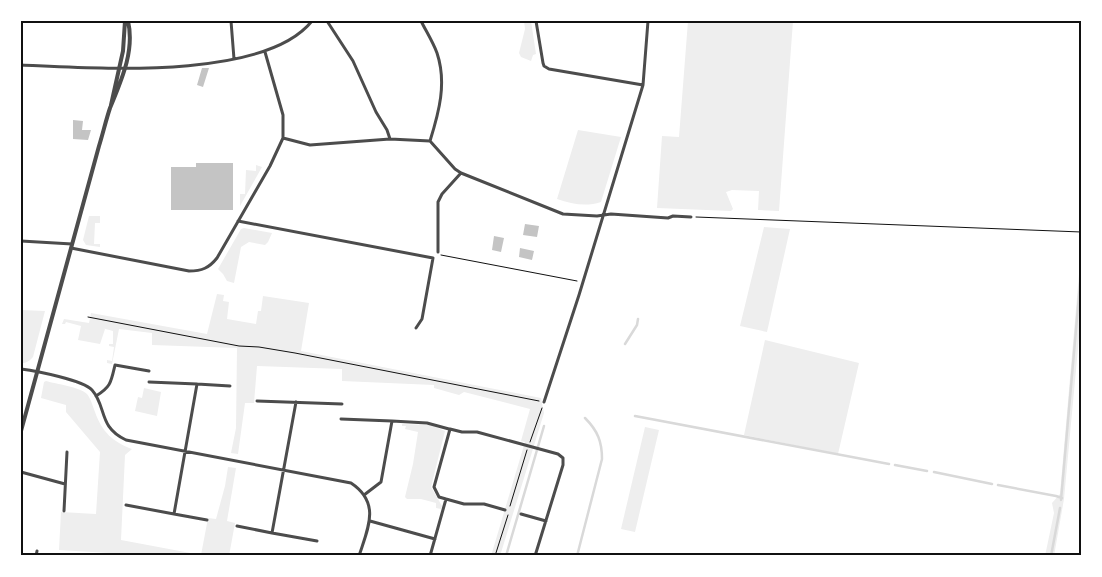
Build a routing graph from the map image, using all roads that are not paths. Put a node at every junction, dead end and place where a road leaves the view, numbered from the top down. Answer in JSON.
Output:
{"nodes":[{"id":1,"x":127,"y":21,"type":"edge"},
{"id":2,"x":231,"y":21,"type":"edge"},
{"id":3,"x":312,"y":21,"type":"edge"},
{"id":4,"x":326,"y":21,"type":"edge"},
{"id":5,"x":421,"y":21,"type":"edge"},
{"id":6,"x":536,"y":21,"type":"edge"},
{"id":7,"x":648,"y":21,"type":"edge"},
{"id":8,"x":265,"y":52,"type":"junction"},
{"id":9,"x":234,"y":59,"type":"junction"},
{"id":10,"x":21,"y":65,"type":"edge"},
{"id":11,"x":120,"y":68,"type":"junction"},
{"id":12,"x":126,"y":68,"type":"junction"},
{"id":13,"x":642,"y":85,"type":"junction"},
{"id":14,"x":110,"y":107,"type":"junction"},
{"id":15,"x":283,"y":138,"type":"junction"},
{"id":16,"x":390,"y":139,"type":"junction"},
{"id":17,"x":430,"y":141,"type":"junction"},
{"id":18,"x":461,"y":173,"type":"junction"},
{"id":19,"x":603,"y":215,"type":"junction"},
{"id":20,"x":691,"y":217,"type":"road end"},
{"id":21,"x":238,"y":221,"type":"junction"},
{"id":22,"x":21,"y":241,"type":"edge"},
{"id":23,"x":71,"y":246,"type":"junction"},
{"id":24,"x":438,"y":253,"type":"road end"},
{"id":25,"x":416,"y":328,"type":"dead end"},
{"id":26,"x":21,"y":369,"type":"edge"},
{"id":27,"x":149,"y":371,"type":"dead end"},
{"id":28,"x":38,"y":372,"type":"junction"},
{"id":29,"x":149,"y":382,"type":"dead end"},
{"id":30,"x":197,"y":384,"type":"junction"},
{"id":31,"x":230,"y":386,"type":"dead end"},
{"id":32,"x":96,"y":396,"type":"junction"},
{"id":33,"x":257,"y":401,"type":"dead end"},
{"id":34,"x":296,"y":402,"type":"junction"},
{"id":35,"x":544,"y":402,"type":"road end"},
{"id":36,"x":342,"y":404,"type":"dead end"},
{"id":37,"x":341,"y":419,"type":"dead end"},
{"id":38,"x":392,"y":422,"type":"junction"},
{"id":39,"x":450,"y":429,"type":"junction"},
{"id":40,"x":21,"y":431,"type":"edge"},
{"id":41,"x":67,"y":452,"type":"dead end"},
{"id":42,"x":185,"y":452,"type":"junction"},
{"id":43,"x":283,"y":470,"type":"junction"},
{"id":44,"x":21,"y":472,"type":"edge"},
{"id":45,"x":65,"y":484,"type":"junction"},
{"id":46,"x":364,"y":495,"type":"junction"},
{"id":47,"x":446,"y":499,"type":"junction"},
{"id":48,"x":126,"y":505,"type":"dead end"},
{"id":49,"x":505,"y":510,"type":"dead end"},
{"id":50,"x":64,"y":511,"type":"dead end"},
{"id":51,"x":174,"y":514,"type":"junction"},
{"id":52,"x":521,"y":514,"type":"dead end"},
{"id":53,"x":207,"y":520,"type":"dead end"},
{"id":54,"x":370,"y":521,"type":"junction"},
{"id":55,"x":546,"y":521,"type":"junction"},
{"id":56,"x":237,"y":526,"type":"dead end"},
{"id":57,"x":272,"y":533,"type":"junction"},
{"id":58,"x":435,"y":539,"type":"junction"},
{"id":59,"x":317,"y":541,"type":"dead end"},
{"id":60,"x":37,"y":551,"type":"dead end"},
{"id":61,"x":36,"y":556,"type":"edge"},
{"id":62,"x":359,"y":556,"type":"edge"},
{"id":63,"x":430,"y":556,"type":"edge"},
{"id":64,"x":535,"y":556,"type":"edge"}],
"edges":[{"from":1,"to":11,"type":"street"},
{"from":1,"to":12,"type":"street"},
{"from":2,"to":9,"type":"street"},
{"from":3,"to":8,"type":"street"},
{"from":4,"to":16,"type":"street"},
{"from":5,"to":17,"type":"street"},
{"from":6,"to":13,"type":"street"},
{"from":7,"to":13,"type":"street"},
{"from":8,"to":9,"type":"street"},
{"from":8,"to":15,"type":"street"},
{"from":9,"to":12,"type":"street"},
{"from":10,"to":11,"type":"street"},
{"from":11,"to":12,"type":"street"},
{"from":11,"to":14,"type":"street"},
{"from":12,"to":14,"type":"street"},
{"from":13,"to":19,"type":"street"},
{"from":14,"to":23,"type":"street"},
{"from":15,"to":16,"type":"street"},
{"from":15,"to":21,"type":"street"},
{"from":16,"to":17,"type":"street"},
{"from":17,"to":18,"type":"street"},
{"from":18,"to":19,"type":"street"},
{"from":18,"to":24,"type":"street"},
{"from":19,"to":20,"type":"street"},
{"from":19,"to":35,"type":"street"},
{"from":21,"to":23,"type":"street"},
{"from":21,"to":25,"type":"street"},
{"from":22,"to":23,"type":"street"},
{"from":23,"to":28,"type":"street"},
{"from":26,"to":28,"type":"street"},
{"from":27,"to":32,"type":"street"},
{"from":28,"to":32,"type":"street"},
{"from":28,"to":40,"type":"street"},
{"from":29,"to":30,"type":"street"},
{"from":30,"to":31,"type":"street"},
{"from":30,"to":42,"type":"street"},
{"from":32,"to":42,"type":"street"},
{"from":33,"to":34,"type":"street"},
{"from":34,"to":36,"type":"street"},
{"from":34,"to":43,"type":"street"},
{"from":37,"to":38,"type":"street"},
{"from":38,"to":39,"type":"street"},
{"from":38,"to":46,"type":"street"},
{"from":39,"to":47,"type":"street"},
{"from":39,"to":55,"type":"street"},
{"from":41,"to":45,"type":"street"},
{"from":42,"to":43,"type":"street"},
{"from":42,"to":51,"type":"street"},
{"from":43,"to":46,"type":"street"},
{"from":43,"to":57,"type":"street"},
{"from":44,"to":45,"type":"street"},
{"from":45,"to":50,"type":"street"},
{"from":46,"to":54,"type":"street"},
{"from":47,"to":49,"type":"street"},
{"from":47,"to":58,"type":"street"},
{"from":48,"to":51,"type":"street"},
{"from":51,"to":53,"type":"street"},
{"from":52,"to":55,"type":"street"},
{"from":54,"to":58,"type":"street"},
{"from":54,"to":62,"type":"street"},
{"from":55,"to":64,"type":"street"},
{"from":56,"to":57,"type":"street"},
{"from":57,"to":59,"type":"street"},
{"from":58,"to":63,"type":"street"},
{"from":60,"to":61,"type":"street"}]}
